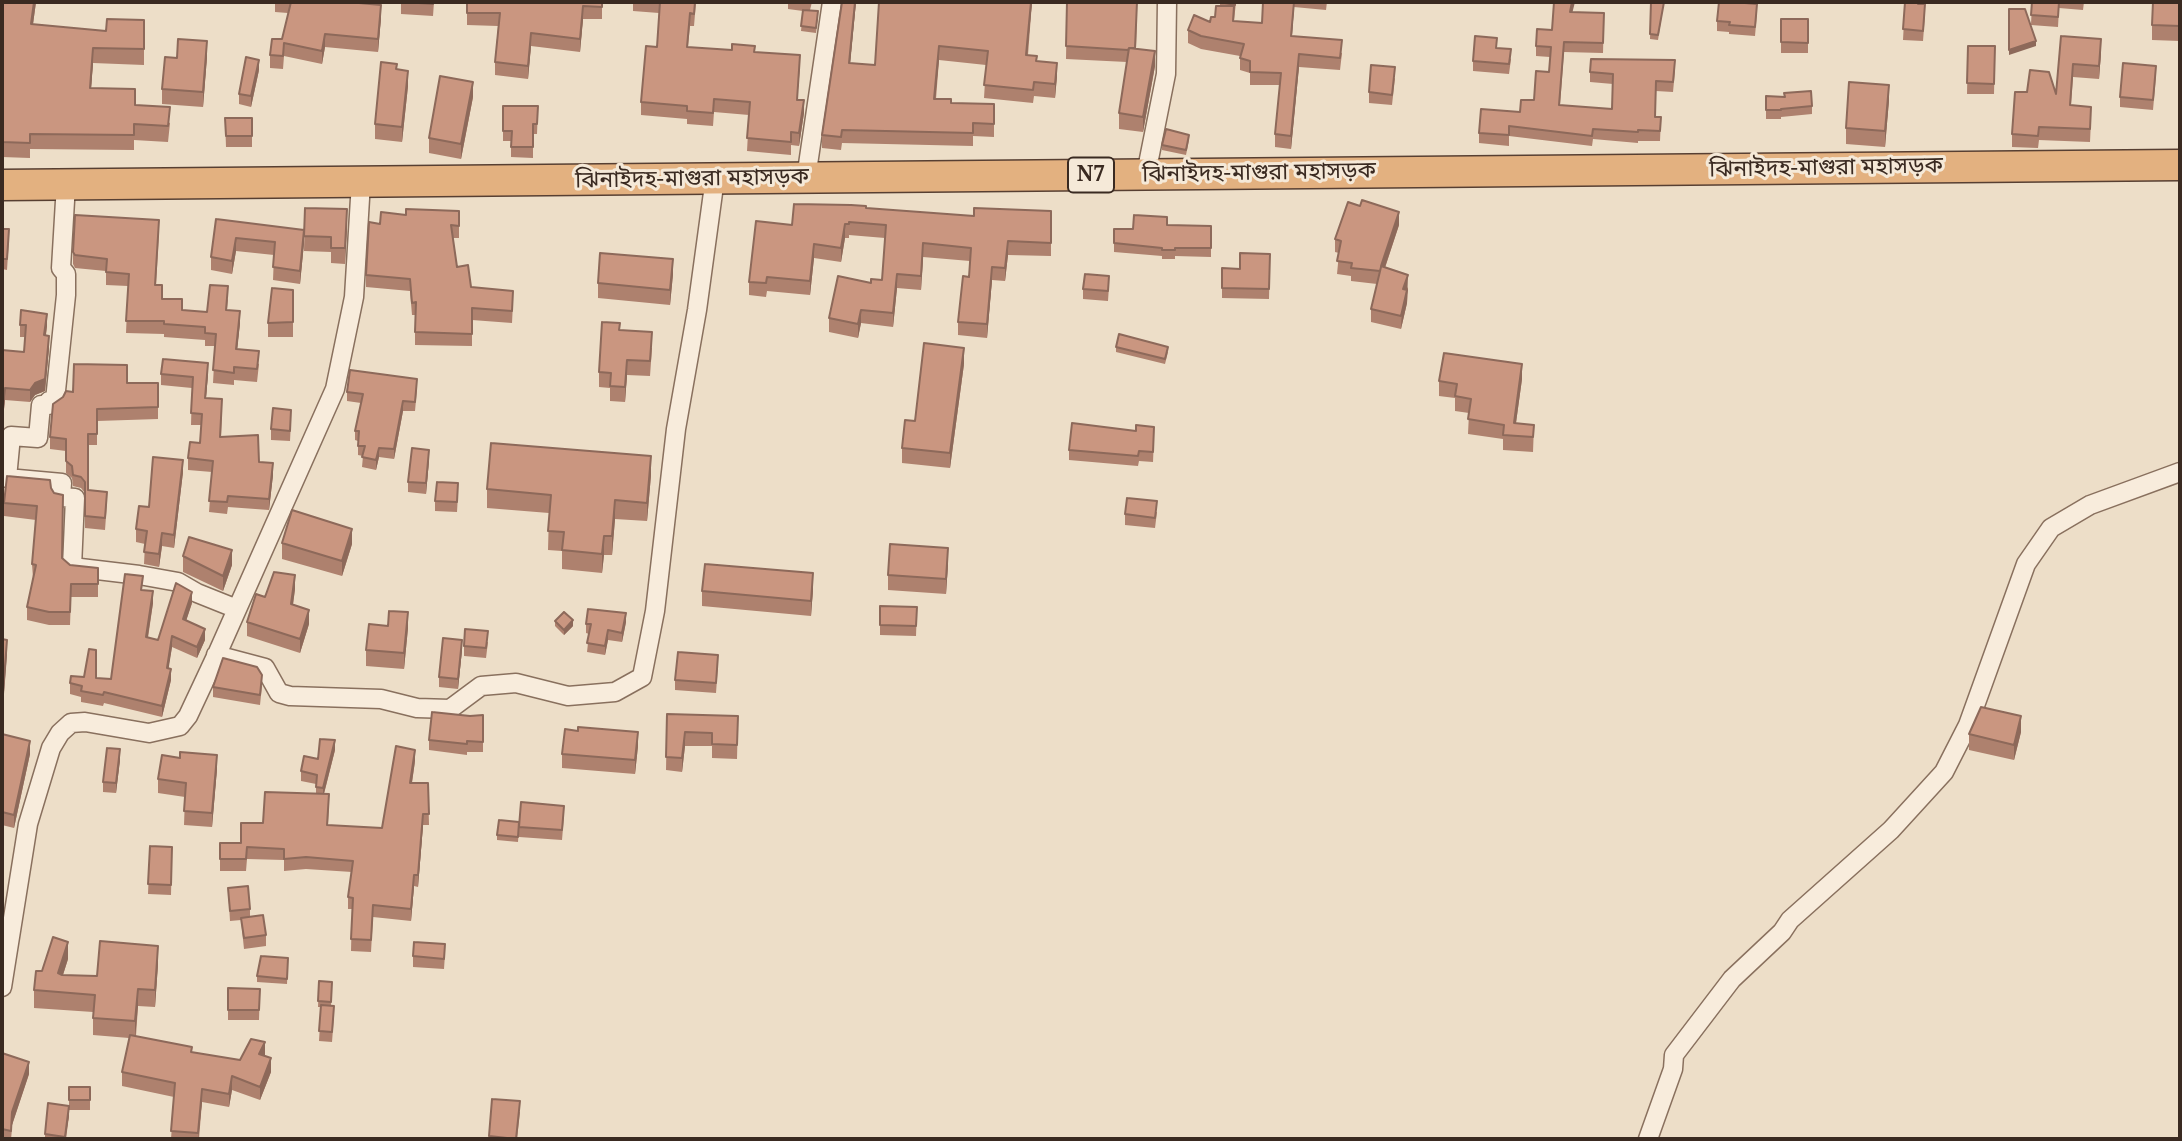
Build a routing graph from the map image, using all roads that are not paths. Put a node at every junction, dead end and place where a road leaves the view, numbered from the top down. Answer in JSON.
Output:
{"nodes":[{"id":1,"x":832,"y":2,"type":"edge"},
{"id":2,"x":1167,"y":2,"type":"edge"},
{"id":3,"x":2180,"y":165,"type":"edge"},
{"id":4,"x":1146,"y":174,"type":"junction"},
{"id":5,"x":806,"y":177,"type":"junction"},
{"id":6,"x":715,"y":178,"type":"junction"},
{"id":7,"x":361,"y":181,"type":"junction"},
{"id":8,"x":66,"y":184,"type":"junction"},
{"id":9,"x":2,"y":185,"type":"edge"},
{"id":10,"x":2180,"y":472,"type":"edge"},
{"id":11,"x":237,"y":609,"type":"junction"},
{"id":12,"x":216,"y":655,"type":"junction"},
{"id":13,"x":2,"y":987,"type":"edge"},
{"id":14,"x":1648,"y":1139,"type":"edge"}],
"edges":[{"from":1,"to":5,"type":"street"},
{"from":2,"to":4,"type":"street"},
{"from":3,"to":4,"type":"highway","name":"ঝিনাইদহ-মাগুরা মহাসড়ক","number":"N7"},
{"from":4,"to":5,"type":"highway","name":"ঝিনাইদহ-মাগুরা মহাসড়ক","number":"N7"},
{"from":5,"to":6,"type":"highway","name":"ঝিনাইদহ-মাগুরা মহাসড়ক","number":"N7"},
{"from":6,"to":7,"type":"highway","name":"ঝিনাইদহ-মাগুরা মহাসড়ক","number":"N7"},
{"from":6,"to":12,"type":"street"},
{"from":7,"to":8,"type":"highway","name":"ঝিনাইদহ-মাগুরা মহাসড়ক","number":"N7"},
{"from":7,"to":11,"type":"street"},
{"from":8,"to":9,"type":"highway","name":"ঝিনাইদহ-মাগুরা মহাসড়ক","number":"N7"},
{"from":8,"to":11,"type":"street"},
{"from":10,"to":14,"type":"street"},
{"from":11,"to":12,"type":"street"},
{"from":12,"to":13,"type":"street"}]}
